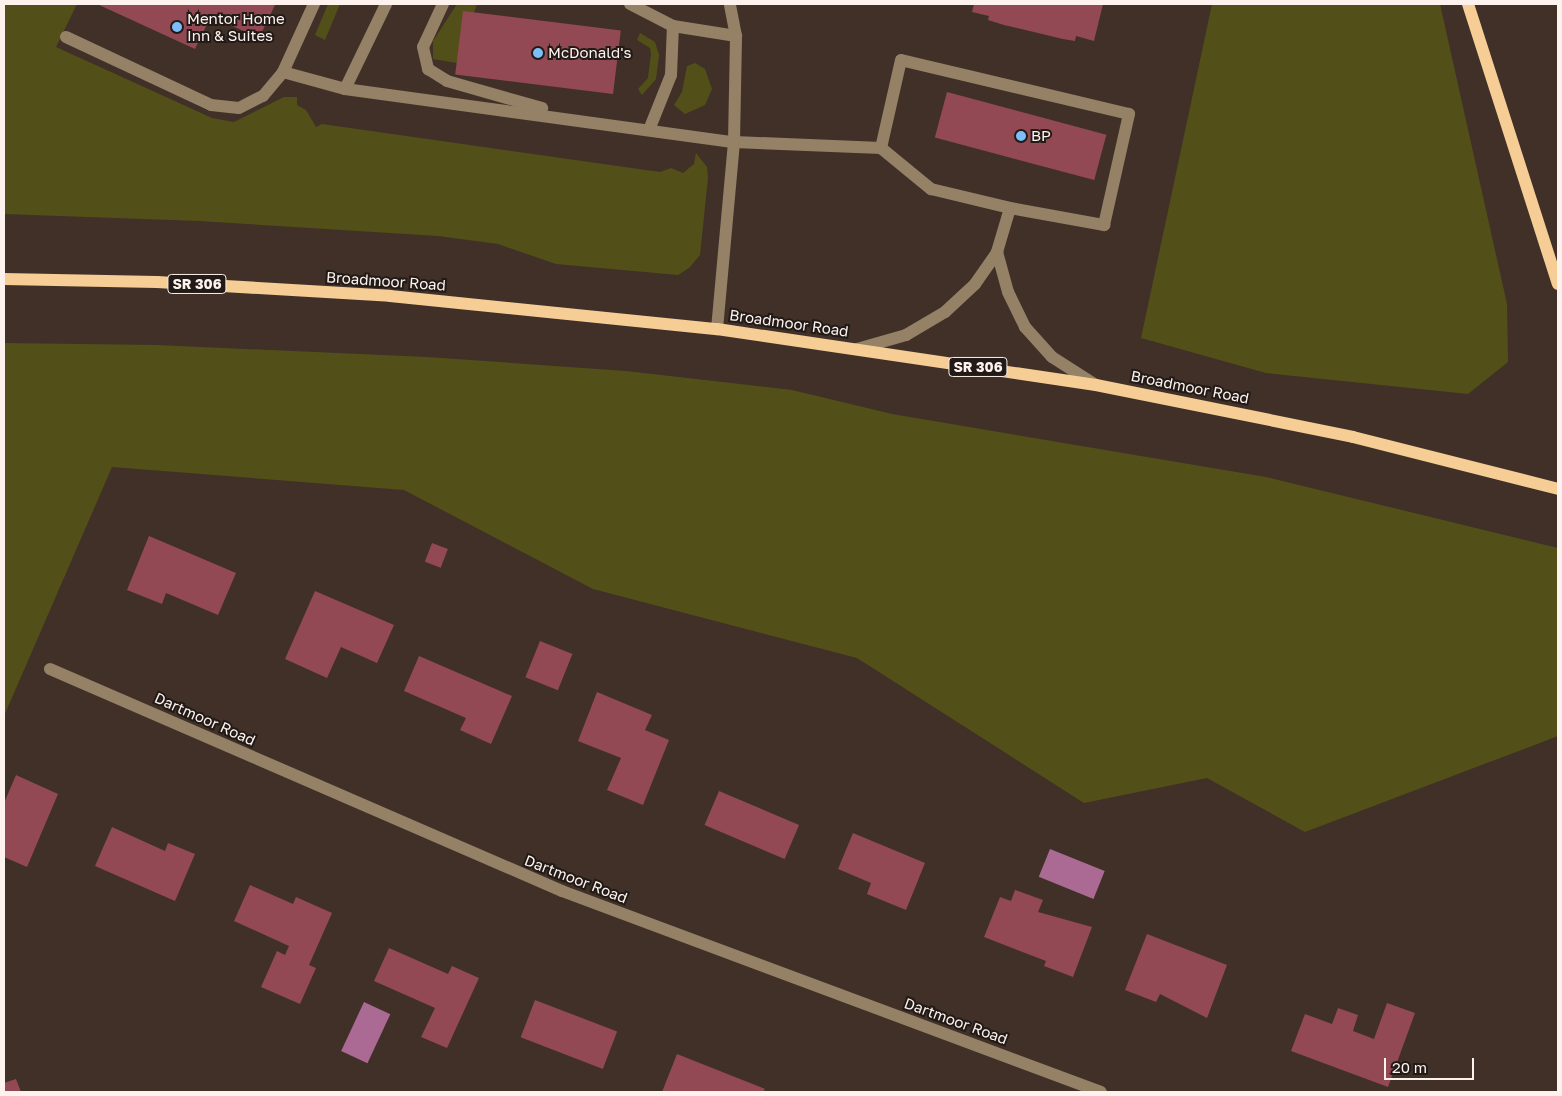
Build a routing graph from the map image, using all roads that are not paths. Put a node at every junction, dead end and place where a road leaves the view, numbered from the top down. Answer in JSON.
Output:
{"nodes":[{"id":1,"x":314,"y":4,"type":"edge"},
{"id":2,"x":386,"y":4,"type":"edge"},
{"id":3,"x":442,"y":4,"type":"edge"},
{"id":4,"x":630,"y":4,"type":"edge"},
{"id":5,"x":730,"y":4,"type":"edge"},
{"id":6,"x":1468,"y":4,"type":"edge"},
{"id":7,"x":673,"y":26,"type":"junction"},
{"id":8,"x":736,"y":36,"type":"junction"},
{"id":9,"x":66,"y":37,"type":"dead end"},
{"id":10,"x":283,"y":72,"type":"junction"},
{"id":11,"x":345,"y":90,"type":"junction"},
{"id":12,"x":585,"y":120,"type":"junction"},
{"id":13,"x":649,"y":130,"type":"junction"},
{"id":14,"x":734,"y":142,"type":"junction"},
{"id":15,"x":882,"y":148,"type":"junction"},
{"id":16,"x":1010,"y":208,"type":"junction"},
{"id":17,"x":997,"y":252,"type":"junction"},
{"id":18,"x":4,"y":279,"type":"edge"},
{"id":19,"x":1558,"y":284,"type":"edge"},
{"id":20,"x":717,"y":329,"type":"junction"},
{"id":21,"x":857,"y":349,"type":"junction"},
{"id":22,"x":1096,"y":385,"type":"junction"},
{"id":23,"x":1558,"y":489,"type":"edge"},
{"id":24,"x":50,"y":669,"type":"dead end"},
{"id":25,"x":1101,"y":1092,"type":"edge"}],
"edges":[{"from":1,"to":10,"type":"street"},
{"from":2,"to":11,"type":"street"},
{"from":3,"to":12,"type":"street"},
{"from":4,"to":7,"type":"street"},
{"from":5,"to":8,"type":"street"},
{"from":6,"to":19,"type":"main road"},
{"from":7,"to":8,"type":"street"},
{"from":7,"to":13,"type":"street"},
{"from":8,"to":14,"type":"street"},
{"from":9,"to":10,"type":"street"},
{"from":10,"to":11,"type":"street"},
{"from":11,"to":12,"type":"street"},
{"from":12,"to":13,"type":"street"},
{"from":13,"to":14,"type":"street"},
{"from":14,"to":15,"type":"street"},
{"from":14,"to":20,"type":"street"},
{"from":15,"to":16,"type":"street"},
{"from":15,"to":16,"type":"street"},
{"from":16,"to":17,"type":"street"},
{"from":17,"to":21,"type":"street"},
{"from":17,"to":22,"type":"street"},
{"from":18,"to":20,"type":"main road","name":"Broadmoor Road","number":"SR 306"},
{"from":20,"to":21,"type":"main road","name":"Broadmoor Road","number":"SR 306"},
{"from":21,"to":22,"type":"main road","name":"Broadmoor Road","number":"SR 306"},
{"from":22,"to":23,"type":"main road","name":"Broadmoor Road","number":"SR 306"},
{"from":24,"to":25,"type":"street","name":"Dartmoor Road"}]}
